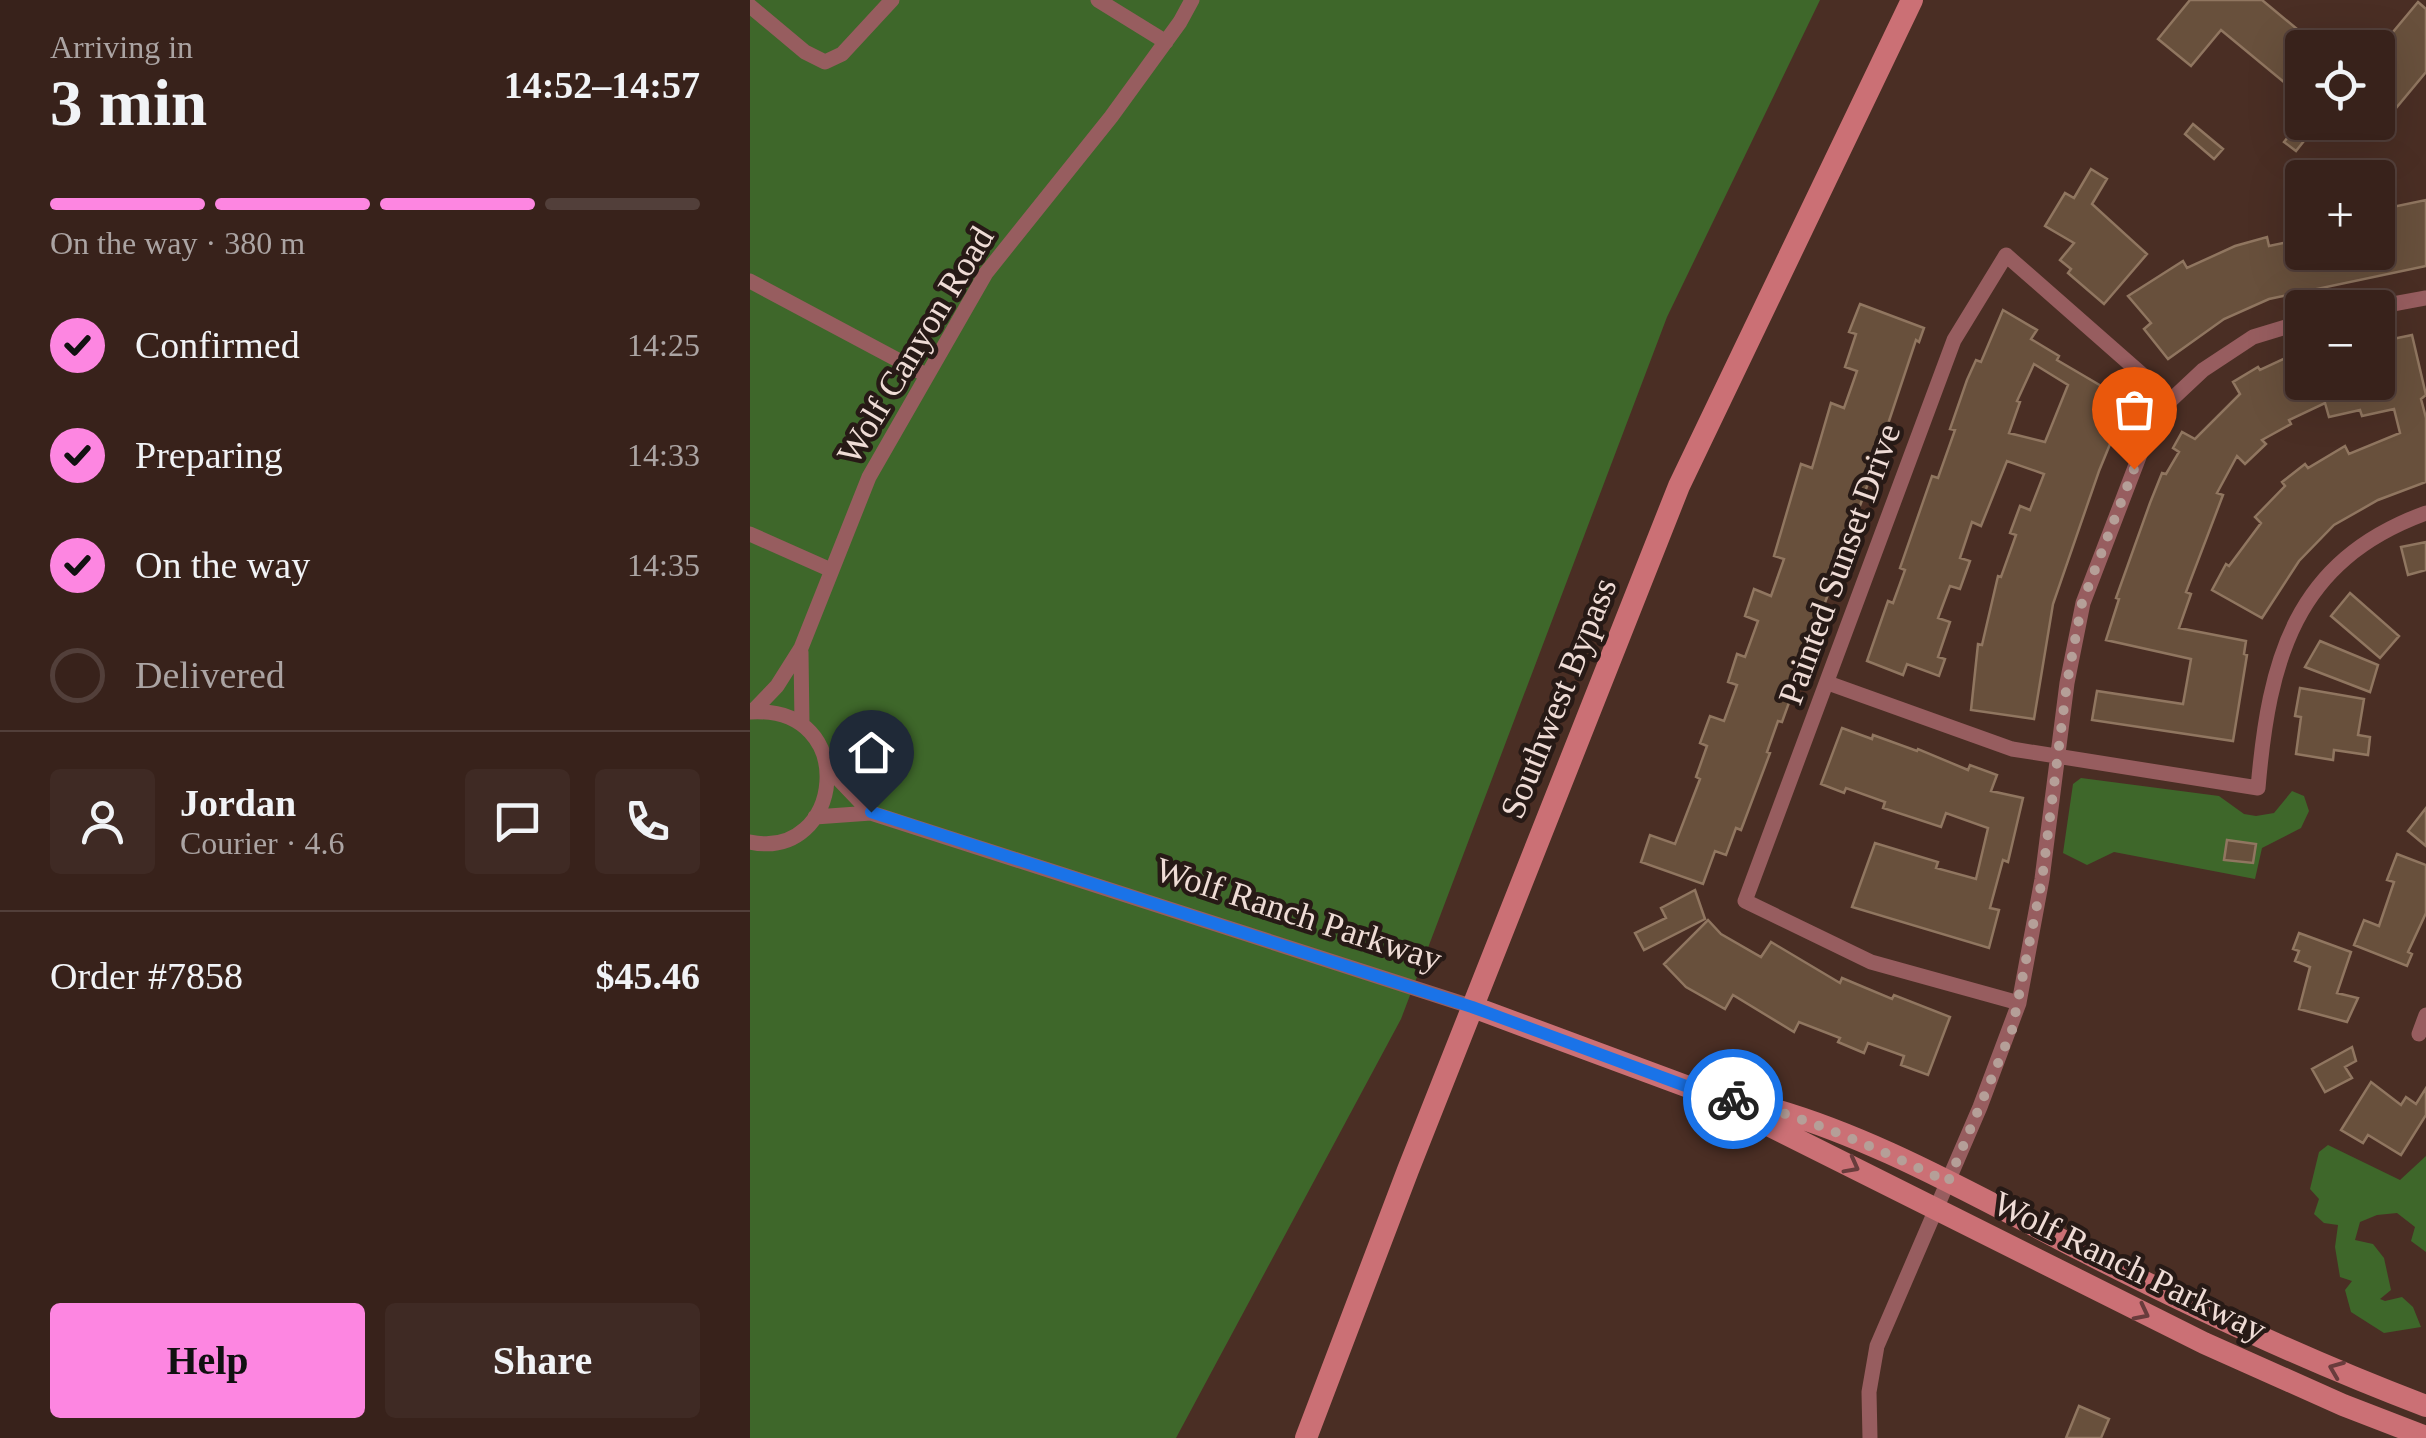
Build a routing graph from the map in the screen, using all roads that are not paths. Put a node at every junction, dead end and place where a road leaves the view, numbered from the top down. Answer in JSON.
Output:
{"nodes":[{"id":1,"x":892,"y":0,"type":"edge"},
{"id":2,"x":1098,"y":0,"type":"edge"},
{"id":3,"x":1192,"y":0,"type":"edge"},
{"id":4,"x":1912,"y":0,"type":"edge"},
{"id":5,"x":750,"y":6,"type":"edge"},
{"id":6,"x":1166,"y":42,"type":"junction"},
{"id":7,"x":750,"y":281,"type":"edge"},
{"id":8,"x":2426,"y":298,"type":"edge"},
{"id":9,"x":2395,"y":304,"type":"edge"},
{"id":10,"x":2285,"y":327,"type":"edge"},
{"id":11,"x":926,"y":375,"type":"junction"},
{"id":12,"x":2171,"y":400,"type":"junction"},
{"id":13,"x":2426,"y":513,"type":"edge"},
{"id":14,"x":750,"y":534,"type":"edge"},
{"id":15,"x":831,"y":570,"type":"junction"},
{"id":16,"x":801,"y":648,"type":"junction"},
{"id":17,"x":1828,"y":684,"type":"junction"},
{"id":18,"x":751,"y":712,"type":"edge"},
{"id":19,"x":802,"y":724,"type":"junction"},
{"id":20,"x":2060,"y":755,"type":"junction"},
{"id":21,"x":828,"y":768,"type":"junction"},
{"id":22,"x":871,"y":812,"type":"junction"},
{"id":23,"x":815,"y":817,"type":"junction"},
{"id":24,"x":756,"y":843,"type":"edge"},
{"id":25,"x":750,"y":856,"type":"edge"},
{"id":26,"x":2019,"y":1004,"type":"junction"},
{"id":27,"x":1472,"y":1007,"type":"junction"},
{"id":28,"x":2426,"y":1015,"type":"edge"},
{"id":29,"x":2419,"y":1034,"type":"dead end"},
{"id":30,"x":1702,"y":1092,"type":"junction"},
{"id":31,"x":1948,"y":1182,"type":"junction"},
{"id":32,"x":1936,"y":1208,"type":"junction"},
{"id":33,"x":2426,"y":1406,"type":"edge"},
{"id":34,"x":2426,"y":1437,"type":"edge"},
{"id":35,"x":1306,"y":1438,"type":"edge"},
{"id":36,"x":1870,"y":1438,"type":"edge"}],
"edges":[{"from":1,"to":5,"type":"street"},
{"from":2,"to":6,"type":"street"},
{"from":3,"to":6,"type":"street","name":"Wolf Canyon Road"},
{"from":4,"to":27,"type":"street","name":"Southwest Bypass"},
{"from":6,"to":11,"type":"street","name":"Wolf Canyon Road"},
{"from":7,"to":11,"type":"street"},
{"from":8,"to":9,"type":"street"},
{"from":10,"to":12,"type":"street"},
{"from":11,"to":15,"type":"street","name":"Wolf Canyon Road"},
{"from":12,"to":17,"type":"street","name":"Painted Sunset Drive"},
{"from":12,"to":20,"type":"street"},
{"from":13,"to":20,"type":"street"},
{"from":14,"to":15,"type":"street"},
{"from":15,"to":16,"type":"street","name":"Wolf Canyon Road"},
{"from":16,"to":18,"type":"street","name":"Wolf Canyon Road"},
{"from":16,"to":19,"type":"street","name":"Wolf Canyon Road"},
{"from":17,"to":20,"type":"street"},
{"from":17,"to":26,"type":"street","name":"Painted Sunset Drive"},
{"from":18,"to":19,"type":"street"},
{"from":19,"to":21,"type":"street","name":"Wolf Ranch Parkway"},
{"from":20,"to":26,"type":"street"},
{"from":21,"to":22,"type":"street","name":"Wolf Ranch Parkway"},
{"from":21,"to":23,"type":"street"},
{"from":22,"to":23,"type":"street","name":"Wolf Ranch Parkway"},
{"from":22,"to":27,"type":"street","name":"Wolf Ranch Parkway"},
{"from":23,"to":24,"type":"street"},
{"from":24,"to":25,"type":"street"},
{"from":26,"to":31,"type":"street"},
{"from":27,"to":30,"type":"street","name":"Wolf Ranch Parkway"},
{"from":27,"to":35,"type":"street","name":"Southwest Bypass"},
{"from":28,"to":29,"type":"street"},
{"from":30,"to":31,"type":"street","name":"Wolf Ranch Parkway"},
{"from":30,"to":32,"type":"street","name":"Wolf Ranch Parkway","one_way":true},
{"from":31,"to":32,"type":"street"},
{"from":33,"to":31,"type":"street","name":"Wolf Ranch Parkway","one_way":true},
{"from":32,"to":34,"type":"street","name":"Wolf Ranch Parkway","one_way":true},
{"from":32,"to":36,"type":"street"}]}
